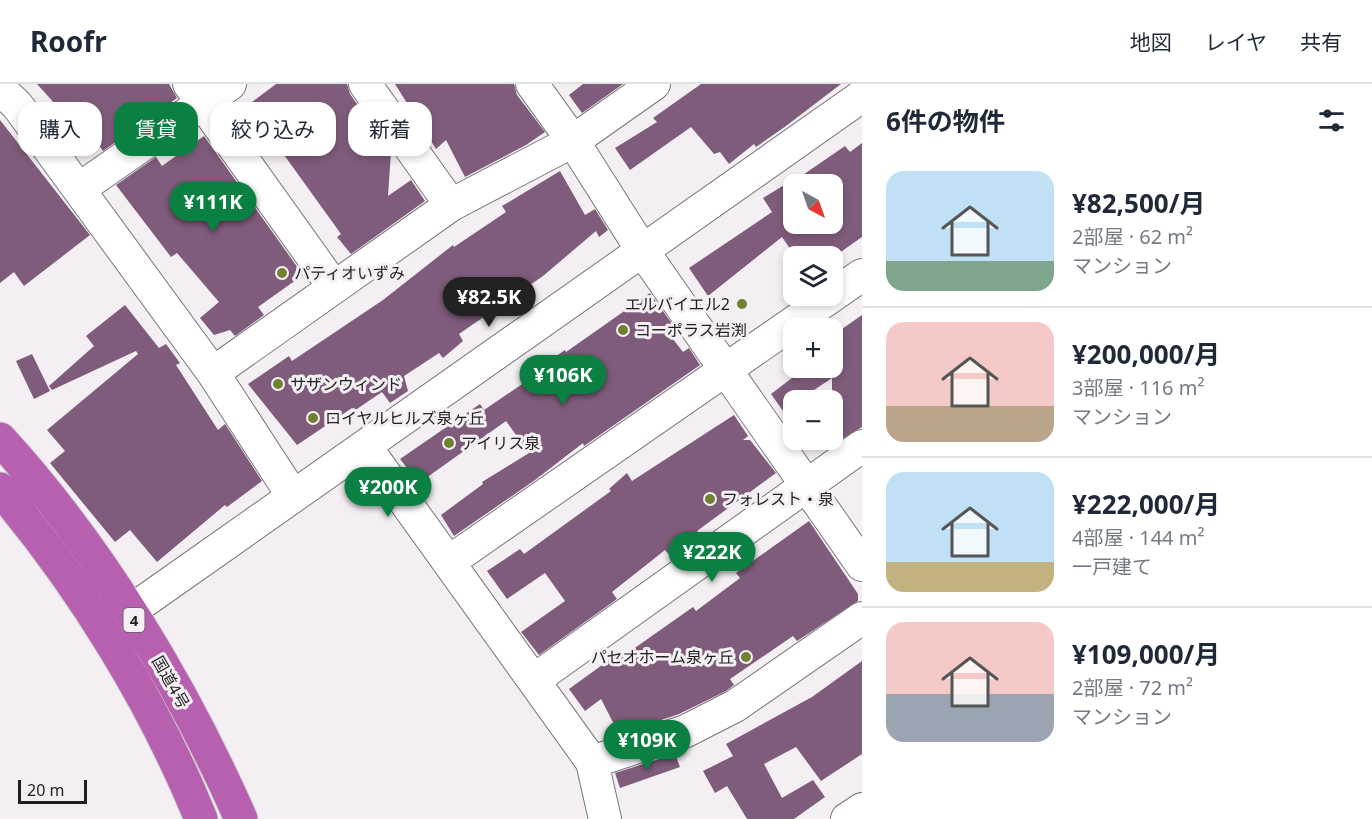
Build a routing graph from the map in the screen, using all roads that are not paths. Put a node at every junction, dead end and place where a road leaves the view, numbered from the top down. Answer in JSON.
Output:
{"nodes":[{"id":1,"x":230,"y":84,"type":"edge"},
{"id":2,"x":365,"y":84,"type":"edge"},
{"id":3,"x":532,"y":84,"type":"edge"},
{"id":4,"x":654,"y":84,"type":"edge"},
{"id":5,"x":0,"y":89,"type":"edge"},
{"id":6,"x":196,"y":93,"type":"edge"},
{"id":7,"x":862,"y":96,"type":"edge"},
{"id":8,"x":573,"y":141,"type":"junction"},
{"id":9,"x":79,"y":189,"type":"junction"},
{"id":10,"x":452,"y":205,"type":"junction"},
{"id":11,"x":642,"y":250,"type":"junction"},
{"id":12,"x":862,"y":275,"type":"edge"},
{"id":13,"x":334,"y":287,"type":"junction"},
{"id":14,"x":726,"y":371,"type":"junction"},
{"id":15,"x":213,"y":373,"type":"junction"},
{"id":16,"x":0,"y":439,"type":"edge"},
{"id":17,"x":365,"y":446,"type":"junction"},
{"id":18,"x":862,"y":446,"type":"edge"},
{"id":19,"x":806,"y":485,"type":"junction"},
{"id":20,"x":0,"y":489,"type":"edge"},
{"id":21,"x":293,"y":496,"type":"junction"},
{"id":22,"x":450,"y":561,"type":"junction"},
{"id":23,"x":862,"y":565,"type":"edge"},
{"id":24,"x":129,"y":612,"type":"junction"},
{"id":25,"x":862,"y":618,"type":"edge"},
{"id":26,"x":534,"y":680,"type":"junction"},
{"id":27,"x":592,"y":762,"type":"junction"},
{"id":28,"x":862,"y":809,"type":"edge"},
{"id":29,"x":201,"y":819,"type":"edge"},
{"id":30,"x":241,"y":819,"type":"edge"},
{"id":31,"x":605,"y":819,"type":"edge"},
{"id":32,"x":847,"y":819,"type":"edge"}],
"edges":[{"from":1,"to":6,"type":"street"},
{"from":2,"to":10,"type":"street"},
{"from":3,"to":8,"type":"street"},
{"from":4,"to":8,"type":"street"},
{"from":5,"to":9,"type":"street"},
{"from":6,"to":9,"type":"street"},
{"from":6,"to":13,"type":"street"},
{"from":7,"to":11,"type":"street"},
{"from":8,"to":10,"type":"street"},
{"from":8,"to":11,"type":"street"},
{"from":9,"to":15,"type":"street"},
{"from":10,"to":13,"type":"street"},
{"from":11,"to":14,"type":"street"},
{"from":11,"to":17,"type":"street"},
{"from":12,"to":14,"type":"street"},
{"from":13,"to":15,"type":"street"},
{"from":14,"to":19,"type":"street"},
{"from":14,"to":22,"type":"street"},
{"from":15,"to":21,"type":"street"},
{"from":16,"to":24,"type":"highway","name":"国道4号","number":"4"},
{"from":17,"to":21,"type":"street"},
{"from":17,"to":22,"type":"street"},
{"from":18,"to":19,"type":"street"},
{"from":19,"to":23,"type":"street"},
{"from":19,"to":26,"type":"street"},
{"from":20,"to":29,"type":"highway","name":"国道4号","number":"4"},
{"from":21,"to":24,"type":"street"},
{"from":22,"to":26,"type":"street"},
{"from":24,"to":30,"type":"highway","name":"国道4号","number":"4"},
{"from":25,"to":27,"type":"street"},
{"from":26,"to":27,"type":"street"},
{"from":27,"to":31,"type":"street"},
{"from":28,"to":32,"type":"street"}]}
